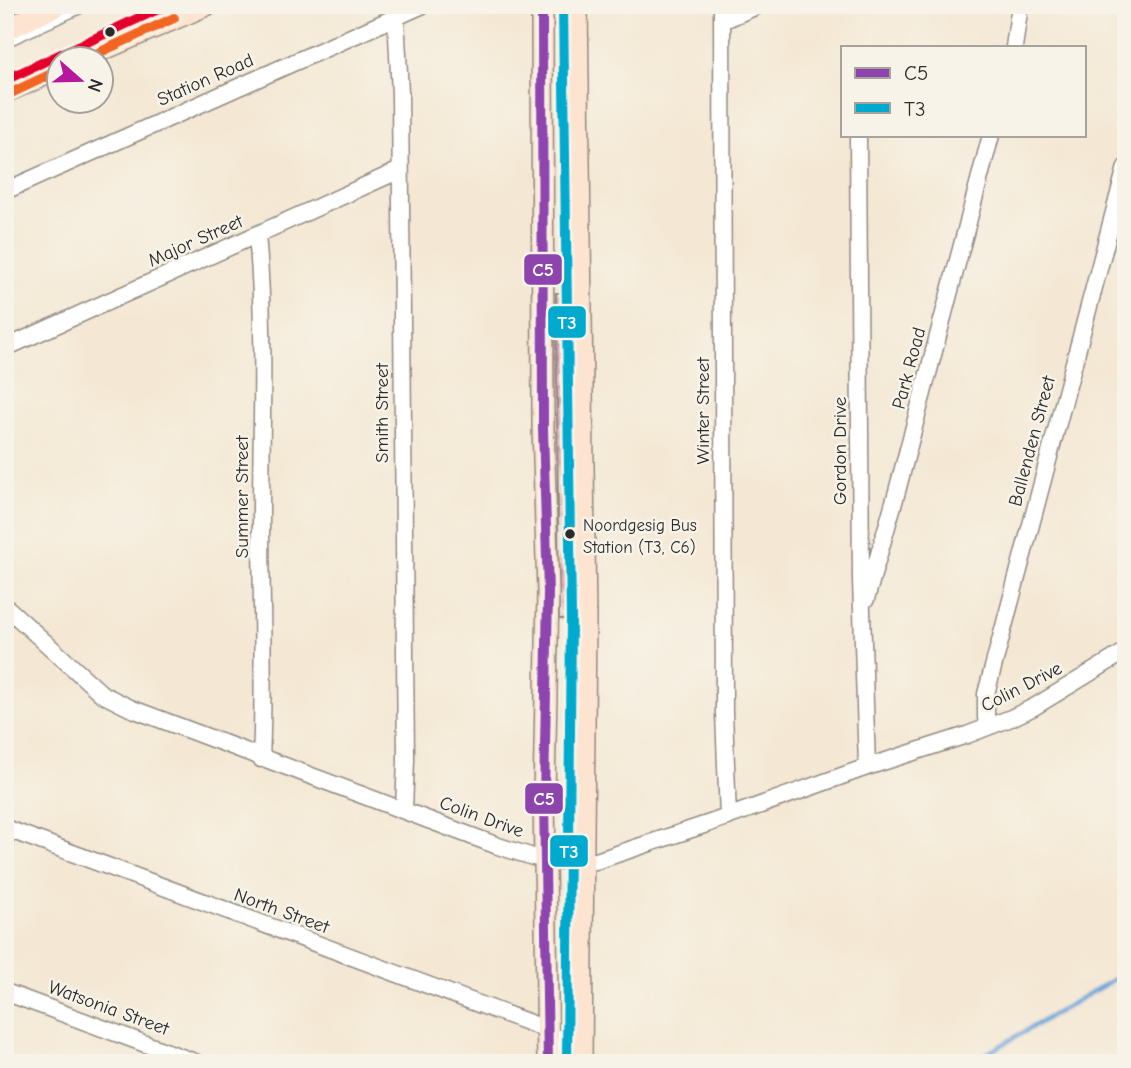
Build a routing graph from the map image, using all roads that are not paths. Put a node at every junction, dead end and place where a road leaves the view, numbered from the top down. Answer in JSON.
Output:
{"nodes":[{"id":1,"x":58,"y":5,"type":"edge"},
{"id":2,"x":89,"y":5,"type":"edge"},
{"id":3,"x":168,"y":5,"type":"edge"},
{"id":4,"x":206,"y":5,"type":"edge"},
{"id":5,"x":423,"y":5,"type":"edge"},
{"id":6,"x":542,"y":5,"type":"edge"},
{"id":7,"x":550,"y":5,"type":"edge"},
{"id":8,"x":569,"y":5,"type":"edge"},
{"id":9,"x":577,"y":5,"type":"edge"},
{"id":10,"x":758,"y":5,"type":"edge"},
{"id":11,"x":1020,"y":5,"type":"edge"},
{"id":12,"x":722,"y":13,"type":"edge"},
{"id":13,"x":396,"y":17,"type":"junction"},
{"id":14,"x":5,"y":30,"type":"edge"},
{"id":15,"x":5,"y":43,"type":"edge"},
{"id":16,"x":111,"y":46,"type":"edge"},
{"id":17,"x":1012,"y":46,"type":"edge"},
{"id":18,"x":46,"y":74,"type":"edge"},
{"id":19,"x":5,"y":80,"type":"edge"},
{"id":20,"x":5,"y":92,"type":"edge"},
{"id":21,"x":858,"y":136,"type":"edge"},
{"id":22,"x":991,"y":136,"type":"edge"},
{"id":23,"x":1126,"y":167,"type":"edge"},
{"id":24,"x":400,"y":170,"type":"junction"},
{"id":25,"x":5,"y":191,"type":"edge"},
{"id":26,"x":257,"y":235,"type":"junction"},
{"id":27,"x":5,"y":348,"type":"edge"},
{"id":28,"x":5,"y":606,"type":"edge"},
{"id":29,"x":862,"y":610,"type":"junction"},
{"id":30,"x":1126,"y":651,"type":"edge"},
{"id":31,"x":989,"y":726,"type":"junction"},
{"id":32,"x":261,"y":758,"type":"junction"},
{"id":33,"x":554,"y":766,"type":"dead end"},
{"id":34,"x":867,"y":766,"type":"junction"},
{"id":35,"x":554,"y":806,"type":"dead end"},
{"id":36,"x":404,"y":810,"type":"junction"},
{"id":37,"x":728,"y":817,"type":"junction"},
{"id":38,"x":5,"y":828,"type":"edge"},
{"id":39,"x":549,"y":859,"type":"junction"},
{"id":40,"x":576,"y":862,"type":"junction"},
{"id":41,"x":557,"y":990,"type":"dead end"},
{"id":42,"x":5,"y":992,"type":"edge"},
{"id":43,"x":552,"y":1029,"type":"junction"},
{"id":44,"x":197,"y":1063,"type":"edge"},
{"id":45,"x":548,"y":1063,"type":"edge"},
{"id":46,"x":559,"y":1063,"type":"edge"},
{"id":47,"x":570,"y":1063,"type":"edge"},
{"id":48,"x":581,"y":1063,"type":"edge"}],
"edges":[{"from":1,"to":14,"type":"main road"},
{"from":2,"to":15,"type":"lane"},
{"from":3,"to":19,"type":"lane"},
{"from":4,"to":16,"type":"main road"},
{"from":5,"to":13,"type":"street","name":"Station Road"},
{"from":6,"to":39,"type":"main road"},
{"from":7,"to":33,"type":"lane"},
{"from":8,"to":40,"type":"lane"},
{"from":9,"to":40,"type":"main road"},
{"from":10,"to":12,"type":"street"},
{"from":11,"to":17,"type":"street"},
{"from":12,"to":37,"type":"street","name":"Winter Street"},
{"from":13,"to":24,"type":"street","name":"Smith Street"},
{"from":13,"to":25,"type":"street","name":"Station Road"},
{"from":18,"to":20,"type":"main road"},
{"from":21,"to":29,"type":"street","name":"Gordon Drive"},
{"from":22,"to":29,"type":"street","name":"Park Road"},
{"from":23,"to":31,"type":"street","name":"Ballenden Street"},
{"from":24,"to":26,"type":"street","name":"Major Street"},
{"from":24,"to":36,"type":"street","name":"Smith Street"},
{"from":26,"to":27,"type":"street","name":"Major Street"},
{"from":26,"to":32,"type":"street","name":"Summer Street"},
{"from":28,"to":32,"type":"street","name":"Colin Drive"},
{"from":29,"to":34,"type":"street","name":"Gordon Drive"},
{"from":30,"to":31,"type":"street","name":"Colin Drive"},
{"from":31,"to":34,"type":"street","name":"Colin Drive"},
{"from":32,"to":36,"type":"street","name":"Colin Drive"},
{"from":34,"to":37,"type":"street","name":"Colin Drive"},
{"from":35,"to":39,"type":"lane"},
{"from":36,"to":39,"type":"street","name":"Colin Drive"},
{"from":37,"to":40,"type":"street","name":"Colin Drive"},
{"from":38,"to":43,"type":"street","name":"North Street"},
{"from":39,"to":40,"type":"street","name":"Colin Drive"},
{"from":39,"to":41,"type":"lane"},
{"from":39,"to":43,"type":"main road"},
{"from":40,"to":47,"type":"lane"},
{"from":40,"to":48,"type":"main road"},
{"from":42,"to":44,"type":"street","name":"Watsonia Street"},
{"from":43,"to":45,"type":"main road"},
{"from":43,"to":46,"type":"lane"}]}
